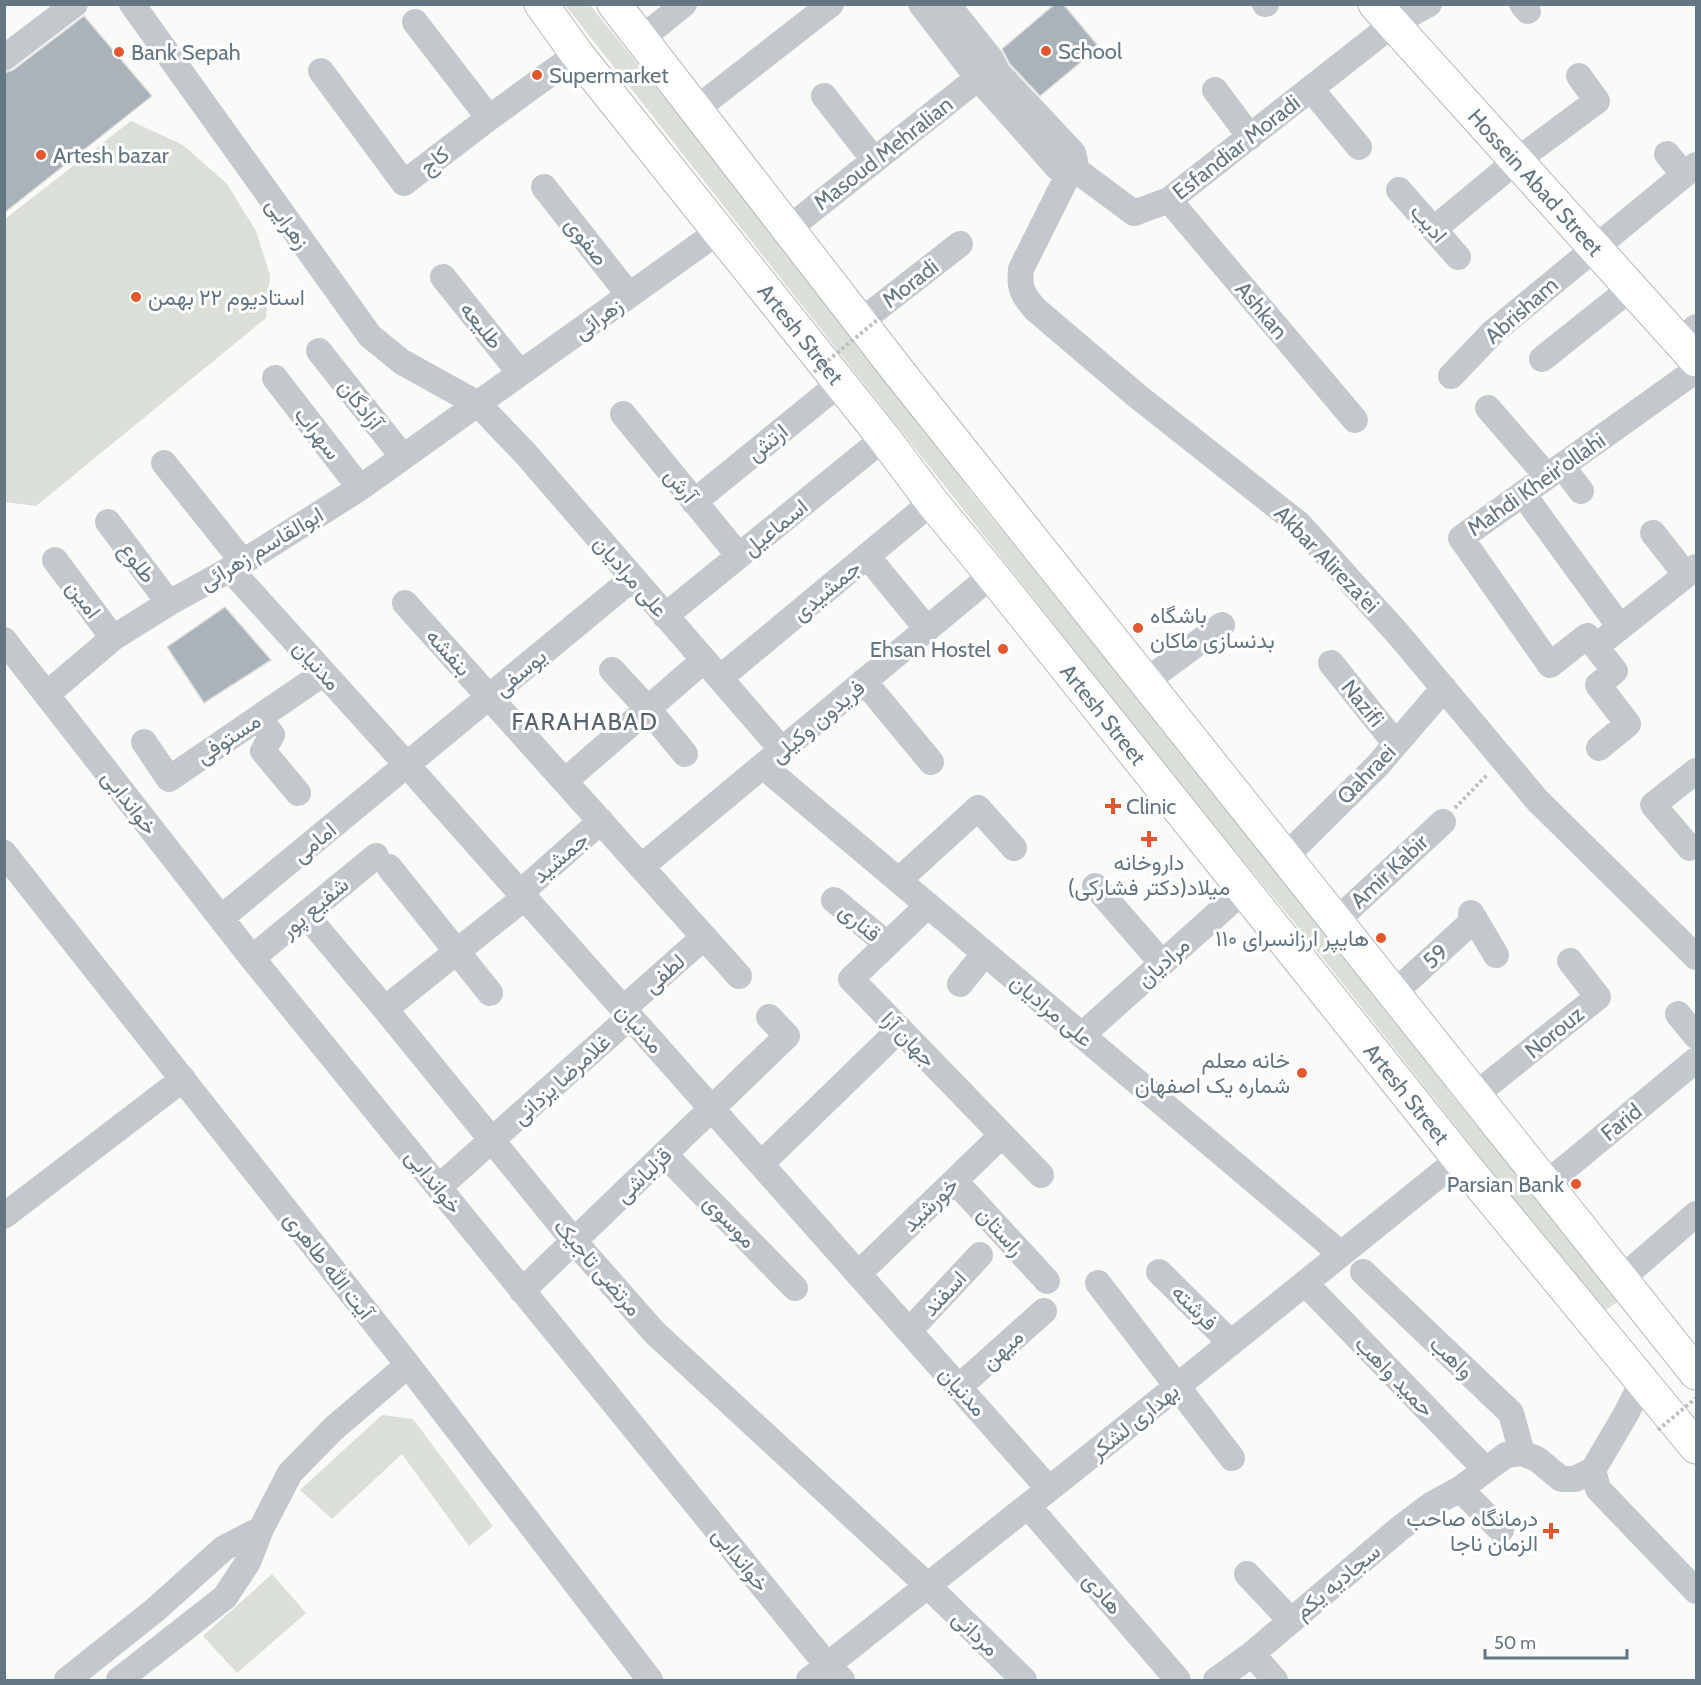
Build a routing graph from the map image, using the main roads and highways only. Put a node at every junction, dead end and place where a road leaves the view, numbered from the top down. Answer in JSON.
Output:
{"nodes":[{"id":1,"x":620,"y":6,"type":"edge"},
{"id":2,"x":542,"y":7,"type":"edge"},
{"id":3,"x":1384,"y":14,"type":"edge"},
{"id":4,"x":1691,"y":343,"type":"edge"},
{"id":5,"x":1696,"y":1373,"type":"edge"},
{"id":6,"x":1696,"y":1447,"type":"edge"}],
"edges":[{"from":1,"to":5,"type":"main road"},
{"from":2,"to":6,"type":"main road","name":"Artesh Street"},
{"from":3,"to":4,"type":"main road","name":"Hossein Abad Street"}]}
